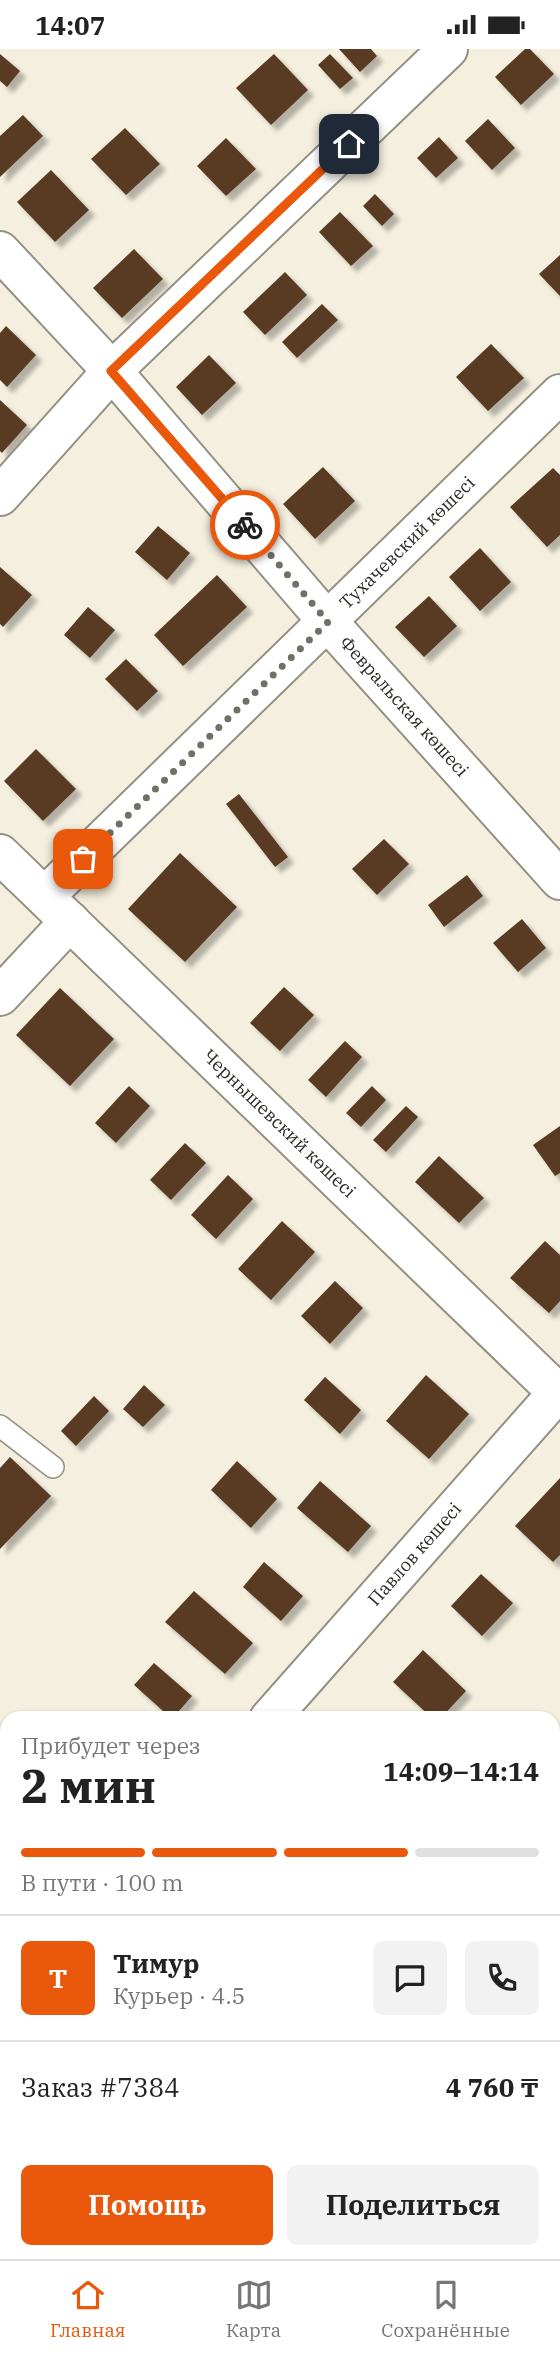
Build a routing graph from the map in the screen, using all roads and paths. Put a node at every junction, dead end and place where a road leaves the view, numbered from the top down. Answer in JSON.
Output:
{"nodes":[{"id":1,"x":448,"y":49,"type":"edge"},
{"id":2,"x":0,"y":251,"type":"edge"},
{"id":3,"x":111,"y":371,"type":"junction"},
{"id":4,"x":560,"y":394,"type":"edge"},
{"id":5,"x":0,"y":496,"type":"edge"},
{"id":6,"x":328,"y":622,"type":"junction"},
{"id":7,"x":0,"y":854,"type":"edge"},
{"id":8,"x":560,"y":880,"type":"edge"},
{"id":9,"x":58,"y":909,"type":"junction"},
{"id":10,"x":0,"y":996,"type":"edge"},
{"id":11,"x":559,"y":1392,"type":"edge"},
{"id":12,"x":0,"y":1426,"type":"edge"},
{"id":13,"x":53,"y":1467,"type":"dead end"},
{"id":14,"x":276,"y":1711,"type":"edge"}],
"edges":[{"from":1,"to":3,"type":"street"},
{"from":2,"to":3,"type":"street","name":"Февральская көшесі"},
{"from":3,"to":5,"type":"street"},
{"from":3,"to":6,"type":"street","name":"Февральская көшесі"},
{"from":4,"to":6,"type":"street","name":"Тухачевский көшесі"},
{"from":6,"to":8,"type":"street","name":"Февральская көшесі"},
{"from":6,"to":9,"type":"street","name":"Тухачевский көшесі"},
{"from":7,"to":9,"type":"street","name":"Чернышевский көшесі"},
{"from":9,"to":10,"type":"street","name":"Тухачевский көшесі"},
{"from":9,"to":11,"type":"street","name":"Чернышевский көшесі"},
{"from":11,"to":14,"type":"street","name":"Павлов көшесі"},
{"from":12,"to":13,"type":"lane"}]}
